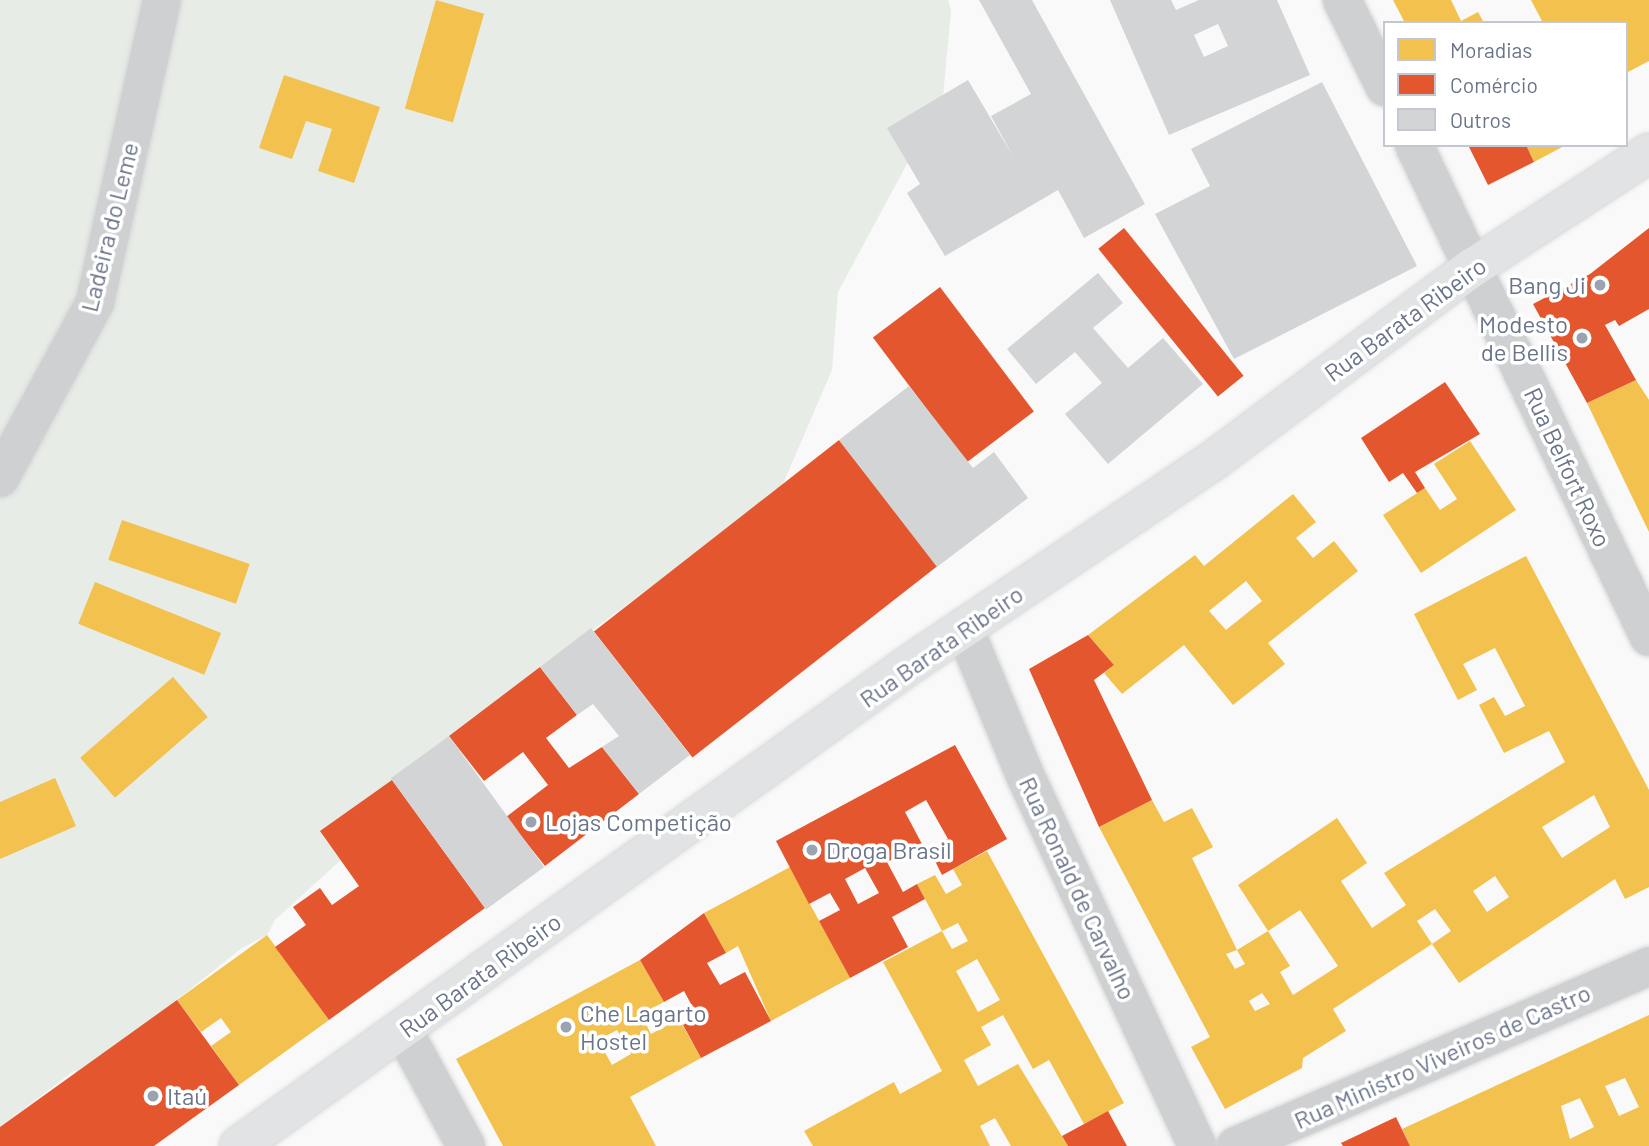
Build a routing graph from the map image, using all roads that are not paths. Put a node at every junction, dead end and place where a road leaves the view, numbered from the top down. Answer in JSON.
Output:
{"nodes":[{"id":1,"x":162,"y":0,"type":"edge"},
{"id":2,"x":1342,"y":0,"type":"edge"},
{"id":3,"x":1383,"y":83,"type":"edge"},
{"id":4,"x":1415,"y":147,"type":"edge"},
{"id":5,"x":1649,"y":153,"type":"edge"},
{"id":6,"x":1472,"y":268,"type":"junction"},
{"id":7,"x":0,"y":478,"type":"edge"},
{"id":8,"x":964,"y":628,"type":"junction"},
{"id":9,"x":1649,"y":637,"type":"edge"},
{"id":10,"x":1649,"y":966,"type":"edge"},
{"id":11,"x":403,"y":1030,"type":"junction"},
{"id":12,"x":239,"y":1146,"type":"edge"},
{"id":13,"x":466,"y":1146,"type":"edge"},
{"id":14,"x":1197,"y":1146,"type":"edge"},
{"id":15,"x":1236,"y":1146,"type":"edge"}],
"edges":[{"from":1,"to":7,"type":"street","name":"Ladeira do Leme"},
{"from":2,"to":3,"type":"street"},
{"from":4,"to":6,"type":"street","name":"Rua Belfort Roxo"},
{"from":5,"to":6,"type":"main road","name":"Rua Barata Ribeiro"},
{"from":6,"to":8,"type":"main road","name":"Rua Barata Ribeiro"},
{"from":6,"to":9,"type":"street","name":"Rua Belfort Roxo"},
{"from":8,"to":11,"type":"main road","name":"Rua Barata Ribeiro"},
{"from":8,"to":14,"type":"street","name":"Rua Ronald de Carvalho"},
{"from":10,"to":15,"type":"street","name":"Rua Ministro Viveiros de Castro"},
{"from":11,"to":12,"type":"main road","name":"Rua Barata Ribeiro"},
{"from":11,"to":13,"type":"street"}]}
